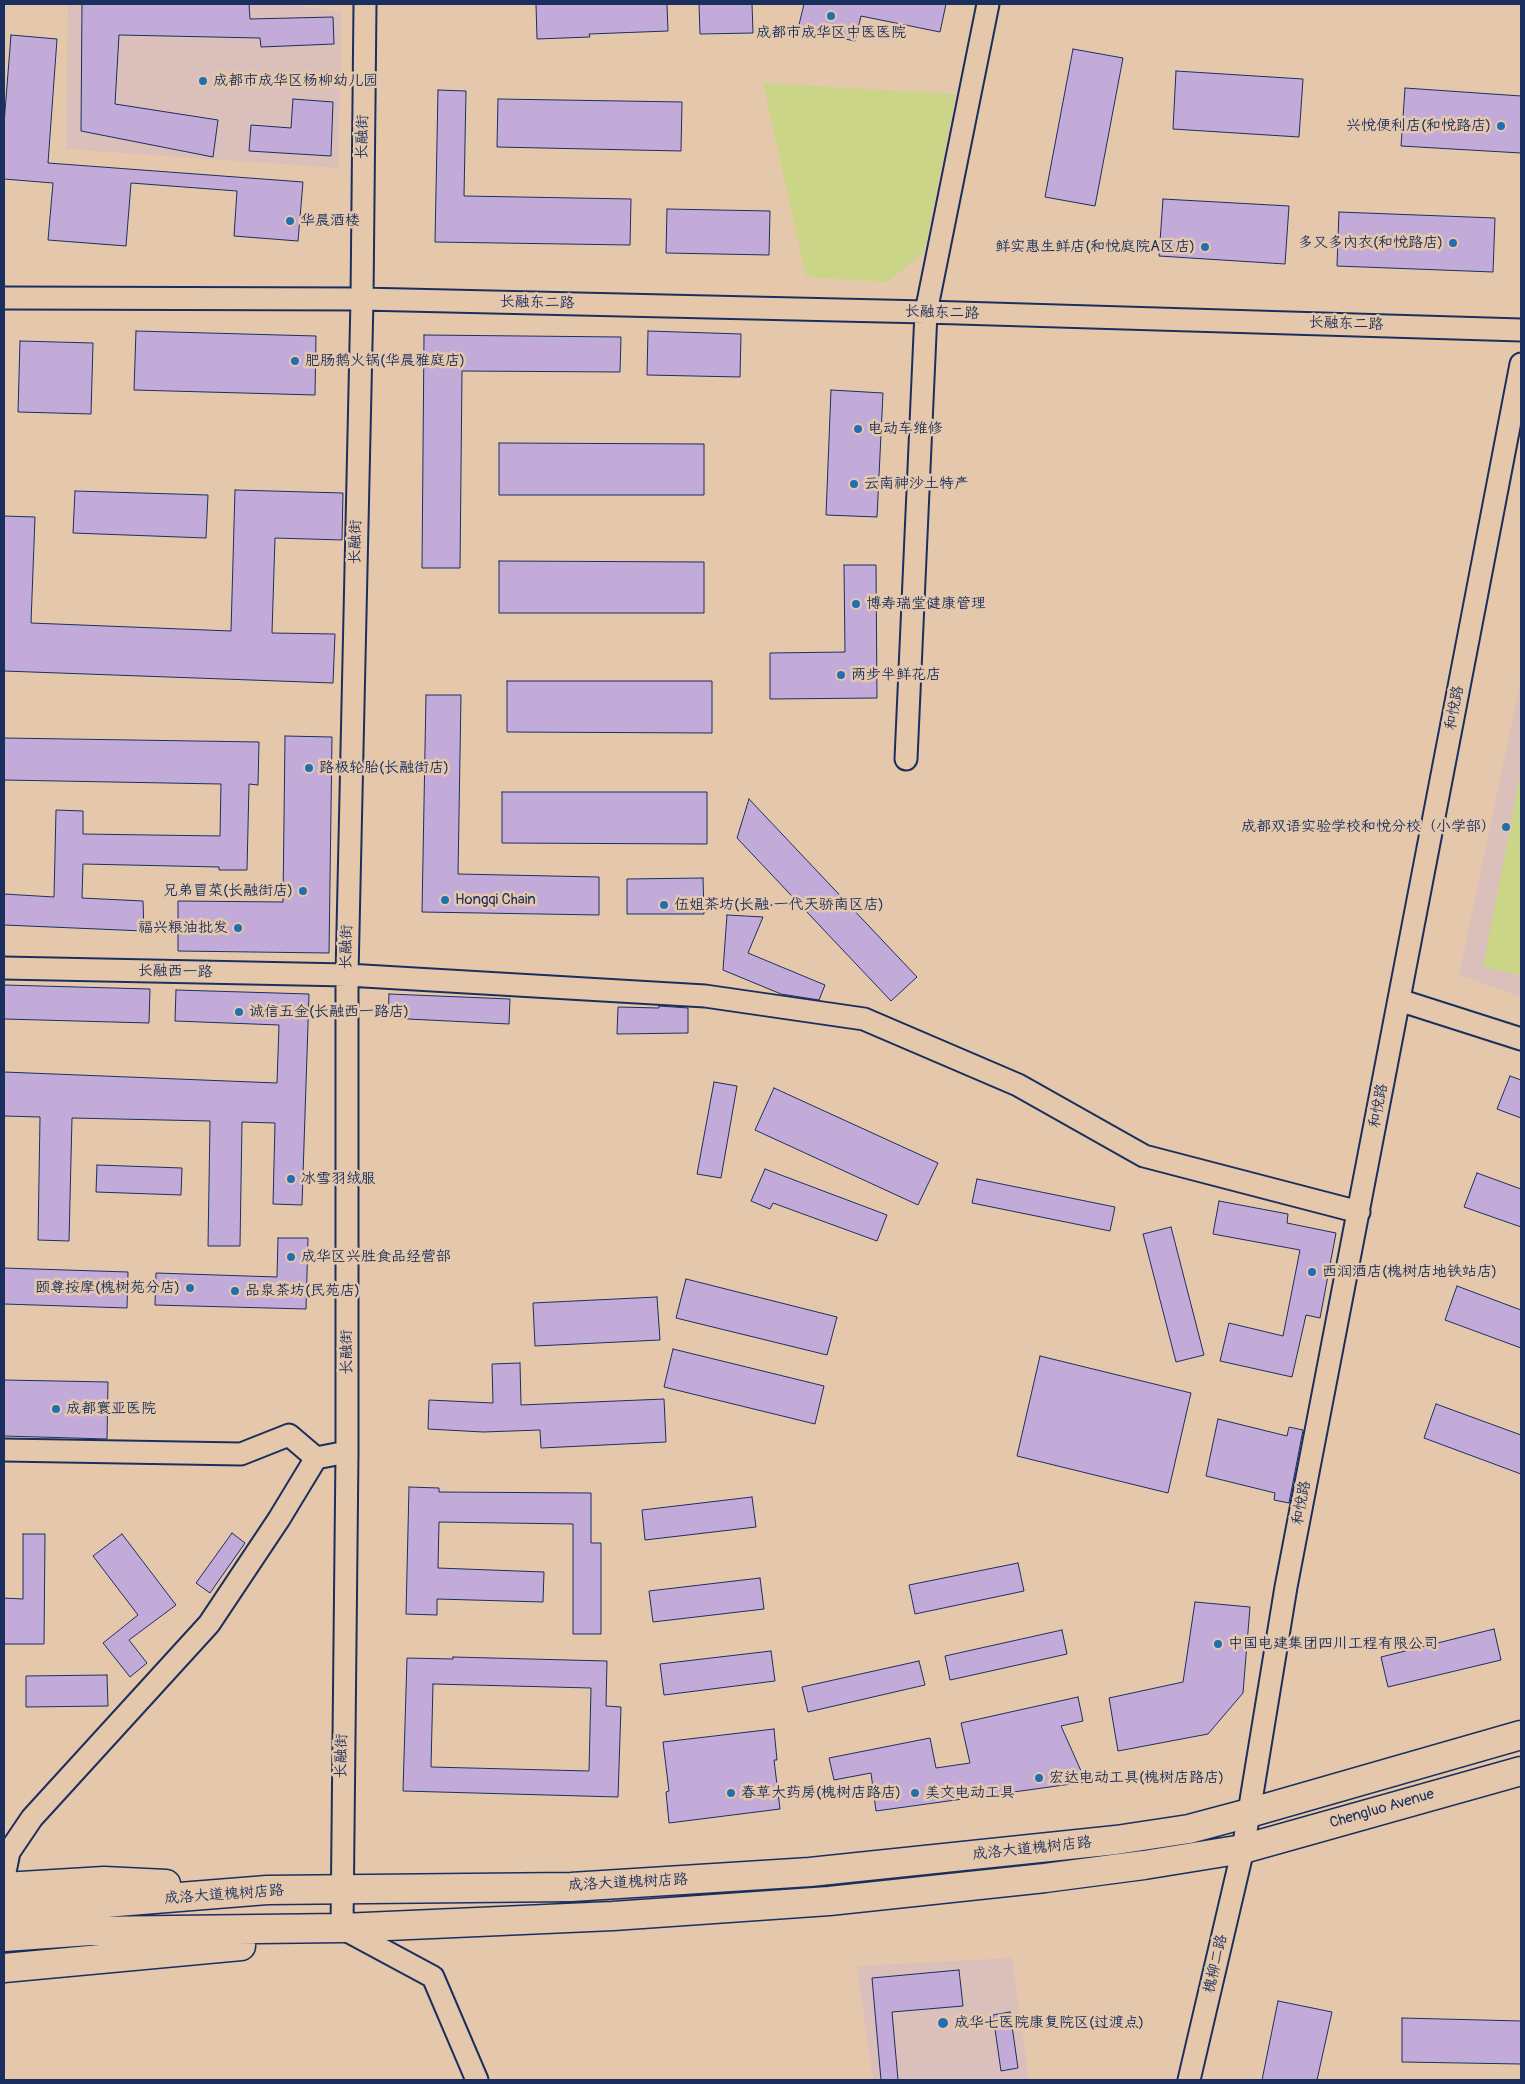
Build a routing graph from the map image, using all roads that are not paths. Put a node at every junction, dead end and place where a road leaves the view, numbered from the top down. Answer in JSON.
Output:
{"nodes":[{"id":1,"x":365,"y":4,"type":"edge"},
{"id":2,"x":988,"y":4,"type":"edge"},
{"id":3,"x":4,"y":298,"type":"edge"},
{"id":4,"x":362,"y":299,"type":"junction"},
{"id":5,"x":926,"y":312,"type":"junction"},
{"id":6,"x":1521,"y":330,"type":"edge"},
{"id":7,"x":1521,"y":364,"type":"edge"},
{"id":8,"x":906,"y":759,"type":"dead end"},
{"id":9,"x":4,"y":968,"type":"edge"},
{"id":10,"x":346,"y":975,"type":"junction"},
{"id":11,"x":1400,"y":1000,"type":"junction"},
{"id":12,"x":1521,"y":1039,"type":"edge"},
{"id":13,"x":1359,"y":1212,"type":"junction"},
{"id":14,"x":4,"y":1450,"type":"edge"},
{"id":15,"x":346,"y":1452,"type":"junction"},
{"id":16,"x":316,"y":1458,"type":"junction"},
{"id":17,"x":1521,"y":1734,"type":"edge"},
{"id":18,"x":1521,"y":1771,"type":"edge"},
{"id":19,"x":1249,"y":1813,"type":"junction"},
{"id":20,"x":1243,"y":1848,"type":"junction"},
{"id":21,"x":4,"y":1877,"type":"edge"},
{"id":22,"x":4,"y":1887,"type":"edge"},
{"id":23,"x":342,"y":1889,"type":"junction"},
{"id":24,"x":267,"y":1890,"type":"junction"},
{"id":25,"x":4,"y":1911,"type":"edge"},
{"id":26,"x":90,"y":1918,"type":"junction"},
{"id":27,"x":342,"y":1928,"type":"junction"},
{"id":28,"x":4,"y":1938,"type":"edge"},
{"id":29,"x":4,"y":1968,"type":"edge"},
{"id":30,"x":477,"y":2080,"type":"edge"},
{"id":31,"x":1189,"y":2080,"type":"edge"}],
"edges":[{"from":1,"to":4,"type":"street","name":"长融街"},
{"from":2,"to":5,"type":"street"},
{"from":3,"to":4,"type":"street","name":"长融东二路"},
{"from":4,"to":5,"type":"street","name":"长融东二路"},
{"from":4,"to":10,"type":"street","name":"长融街"},
{"from":5,"to":6,"type":"street","name":"长融东二路"},
{"from":5,"to":8,"type":"street"},
{"from":7,"to":11,"type":"street","name":"和悦路"},
{"from":9,"to":10,"type":"street","name":"长融西一路"},
{"from":10,"to":13,"type":"street","name":"长融西一路"},
{"from":10,"to":15,"type":"street","name":"长融街"},
{"from":11,"to":12,"type":"street"},
{"from":11,"to":13,"type":"street","name":"和悦路"},
{"from":13,"to":19,"type":"street","name":"和悦路"},
{"from":14,"to":16,"type":"street"},
{"from":15,"to":16,"type":"street"},
{"from":15,"to":23,"type":"street","name":"长融街"},
{"from":16,"to":21,"type":"street"},
{"from":17,"to":19,"type":"main road"},
{"from":18,"to":20,"type":"main road","name":"Chengluo Avenue"},
{"from":19,"to":20,"type":"street","name":"和悦路"},
{"from":19,"to":23,"type":"main road","name":"成洛大道槐树店路"},
{"from":20,"to":27,"type":"main road","name":"成洛大道槐树店路"},
{"from":20,"to":31,"type":"street","name":"槐柳二路"},
{"from":22,"to":24,"type":"main road"},
{"from":23,"to":24,"type":"main road","name":"成洛大道槐树店路"},
{"from":23,"to":27,"type":"street","name":"长融街"},
{"from":24,"to":26,"type":"main road","name":"成洛大道槐树店路"},
{"from":25,"to":26,"type":"main road","name":"成洛大道槐树店路"},
{"from":26,"to":27,"type":"main road","name":"成洛大道槐树店路"},
{"from":26,"to":28,"type":"main road","name":"成洛大道槐树店路"},
{"from":27,"to":29,"type":"main road"},
{"from":27,"to":30,"type":"street"}]}
